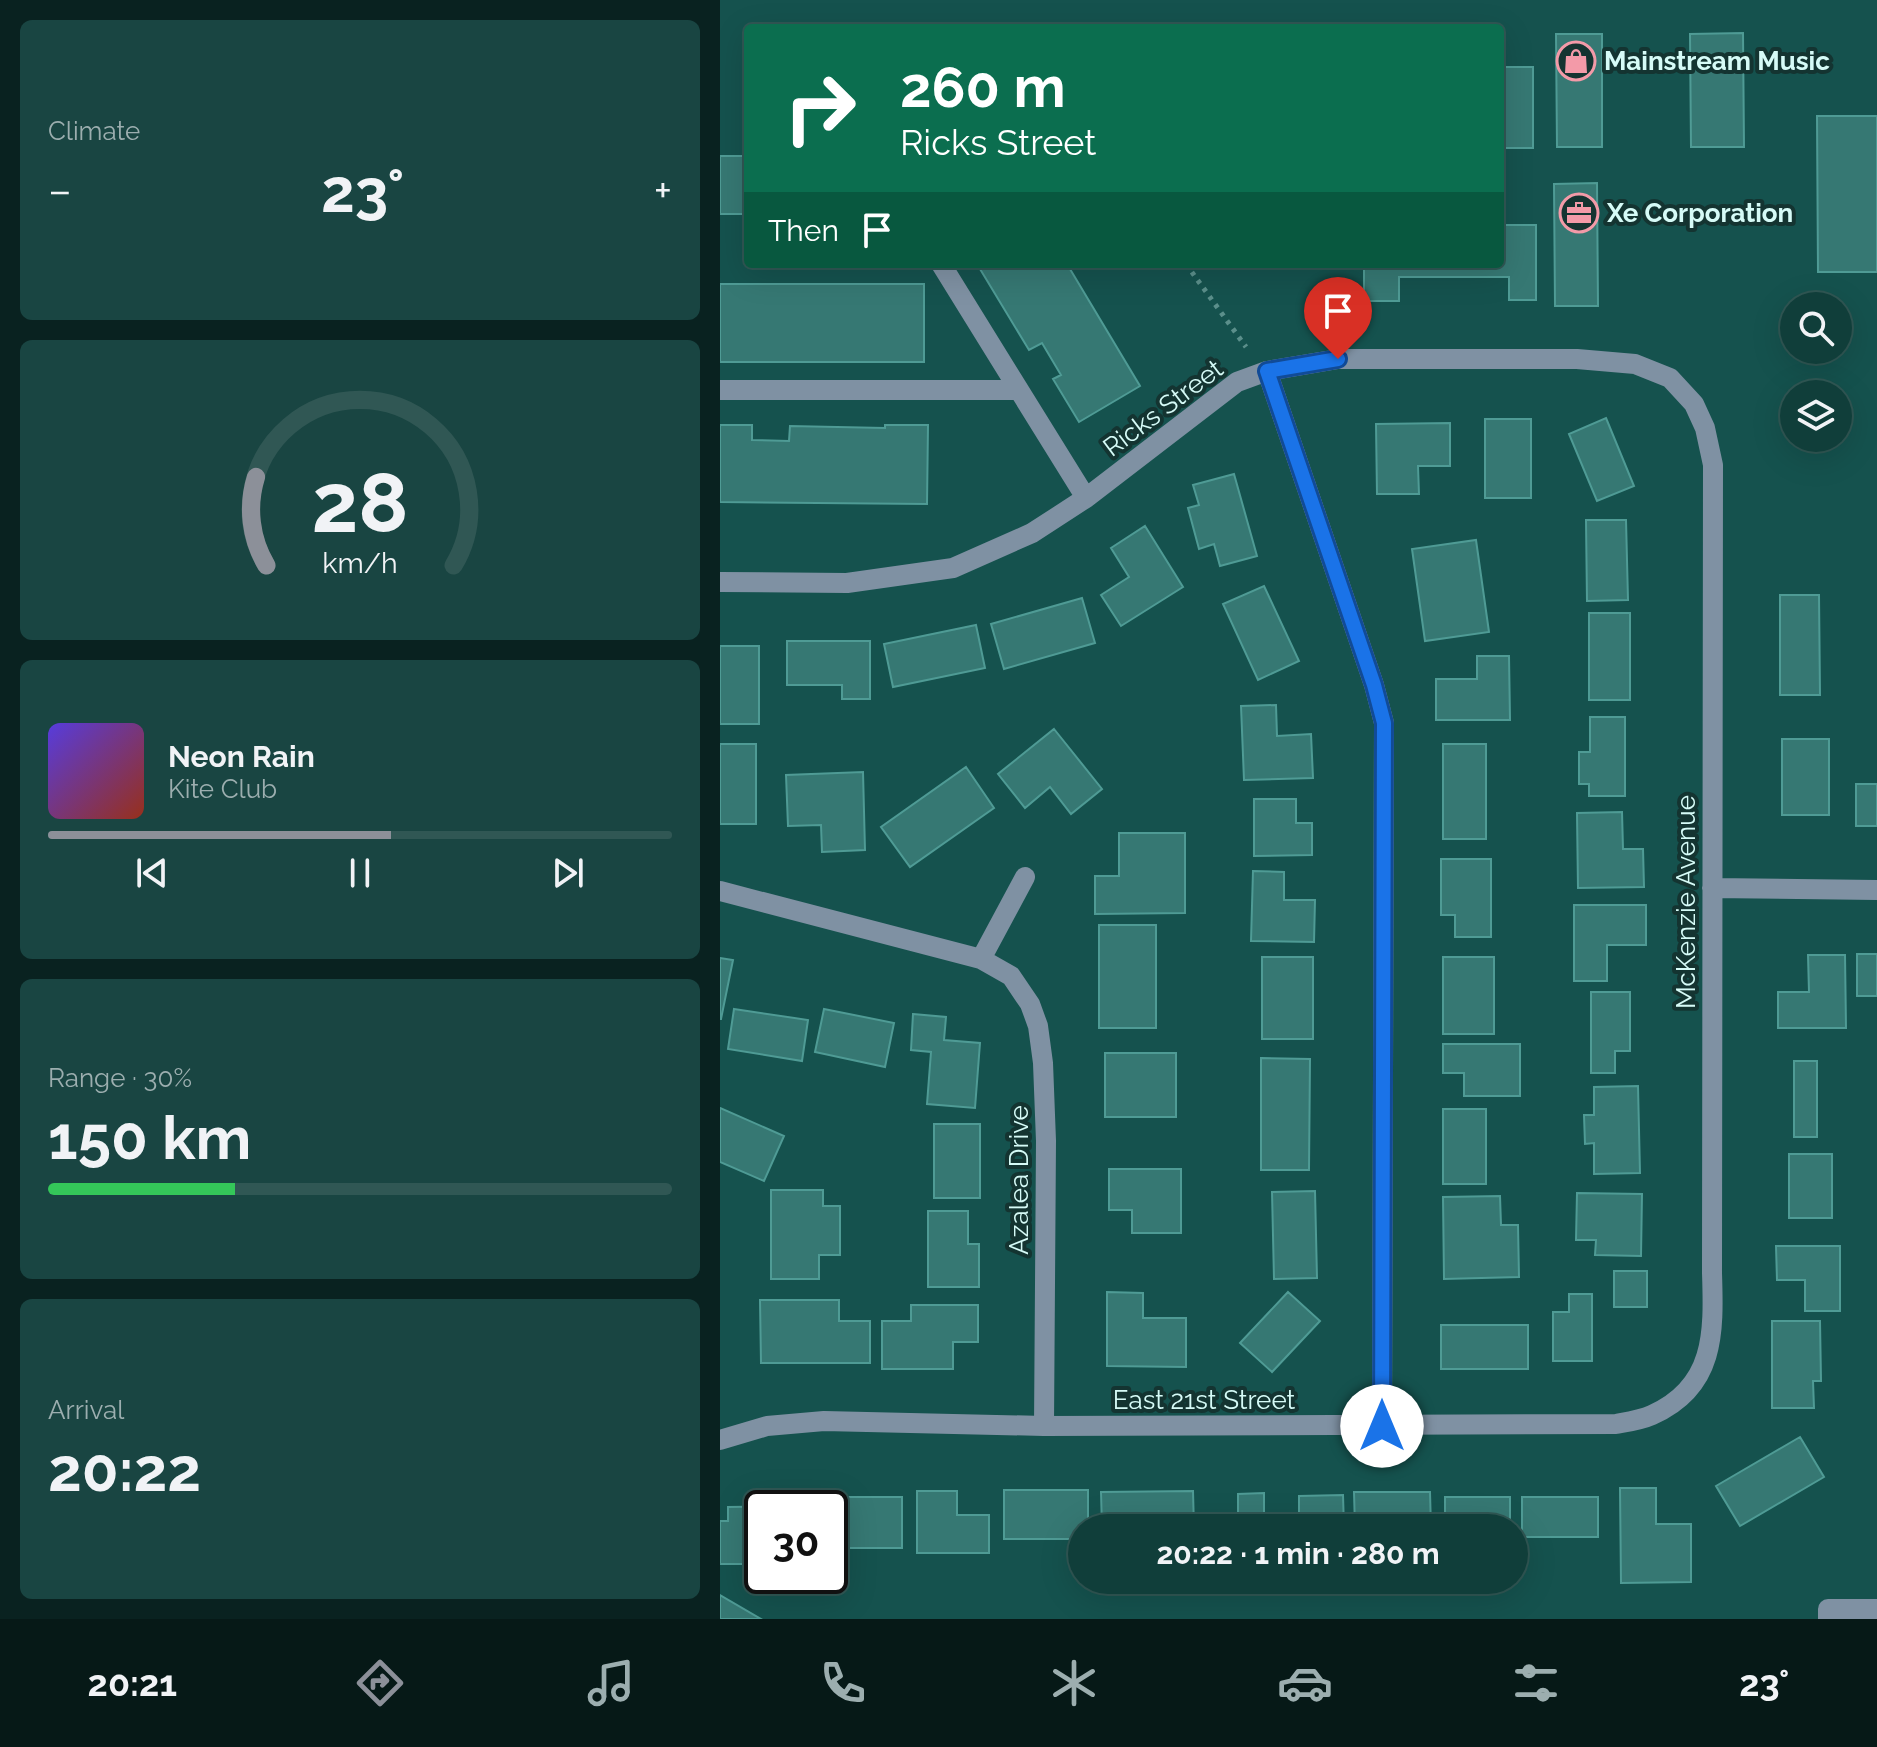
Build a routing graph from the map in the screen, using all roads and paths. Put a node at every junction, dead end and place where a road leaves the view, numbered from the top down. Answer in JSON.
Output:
{"nodes":[{"id":1,"x":943,"y":268,"type":"edge"},
{"id":2,"x":1189,"y":268,"type":"edge"},
{"id":3,"x":1246,"y":347,"type":"dead end"},
{"id":4,"x":1267,"y":371,"type":"junction"},
{"id":5,"x":720,"y":390,"type":"edge"},
{"id":6,"x":1019,"y":390,"type":"junction"},
{"id":7,"x":1694,"y":404,"type":"joint"},
{"id":8,"x":1086,"y":498,"type":"junction"},
{"id":9,"x":720,"y":582,"type":"edge"},
{"id":10,"x":1025,"y":877,"type":"dead end"},
{"id":11,"x":1712,"y":888,"type":"junction"},
{"id":12,"x":1877,"y":890,"type":"edge"},
{"id":13,"x":720,"y":891,"type":"edge"},
{"id":14,"x":981,"y":959,"type":"junction"},
{"id":15,"x":1684,"y":1395,"type":"joint"},
{"id":16,"x":1044,"y":1426,"type":"junction"},
{"id":17,"x":1382,"y":1426,"type":"junction"},
{"id":18,"x":720,"y":1440,"type":"edge"},
{"id":19,"x":1877,"y":1609,"type":"edge"},
{"id":20,"x":1828,"y":1619,"type":"edge"}],
"edges":[{"from":1,"to":6,"type":"street"},
{"from":2,"to":3,"type":"path"},
{"from":4,"to":7,"type":"street","name":"Ricks Street"},
{"from":4,"to":8,"type":"street","name":"Ricks Street"},
{"from":4,"to":17,"type":"street"},
{"from":5,"to":6,"type":"street"},
{"from":6,"to":8,"type":"street"},
{"from":7,"to":11,"type":"street","name":"McKenzie Avenue"},
{"from":8,"to":9,"type":"street","name":"Ricks Street"},
{"from":10,"to":14,"type":"street"},
{"from":11,"to":12,"type":"street"},
{"from":11,"to":15,"type":"street","name":"McKenzie Avenue"},
{"from":13,"to":14,"type":"street","name":"Azalea Drive"},
{"from":14,"to":16,"type":"street","name":"Azalea Drive"},
{"from":15,"to":17,"type":"street","name":"East 21st Street"},
{"from":16,"to":17,"type":"street","name":"East 21st Street"},
{"from":16,"to":18,"type":"street","name":"East 21st Street"},
{"from":19,"to":20,"type":"street"}]}
